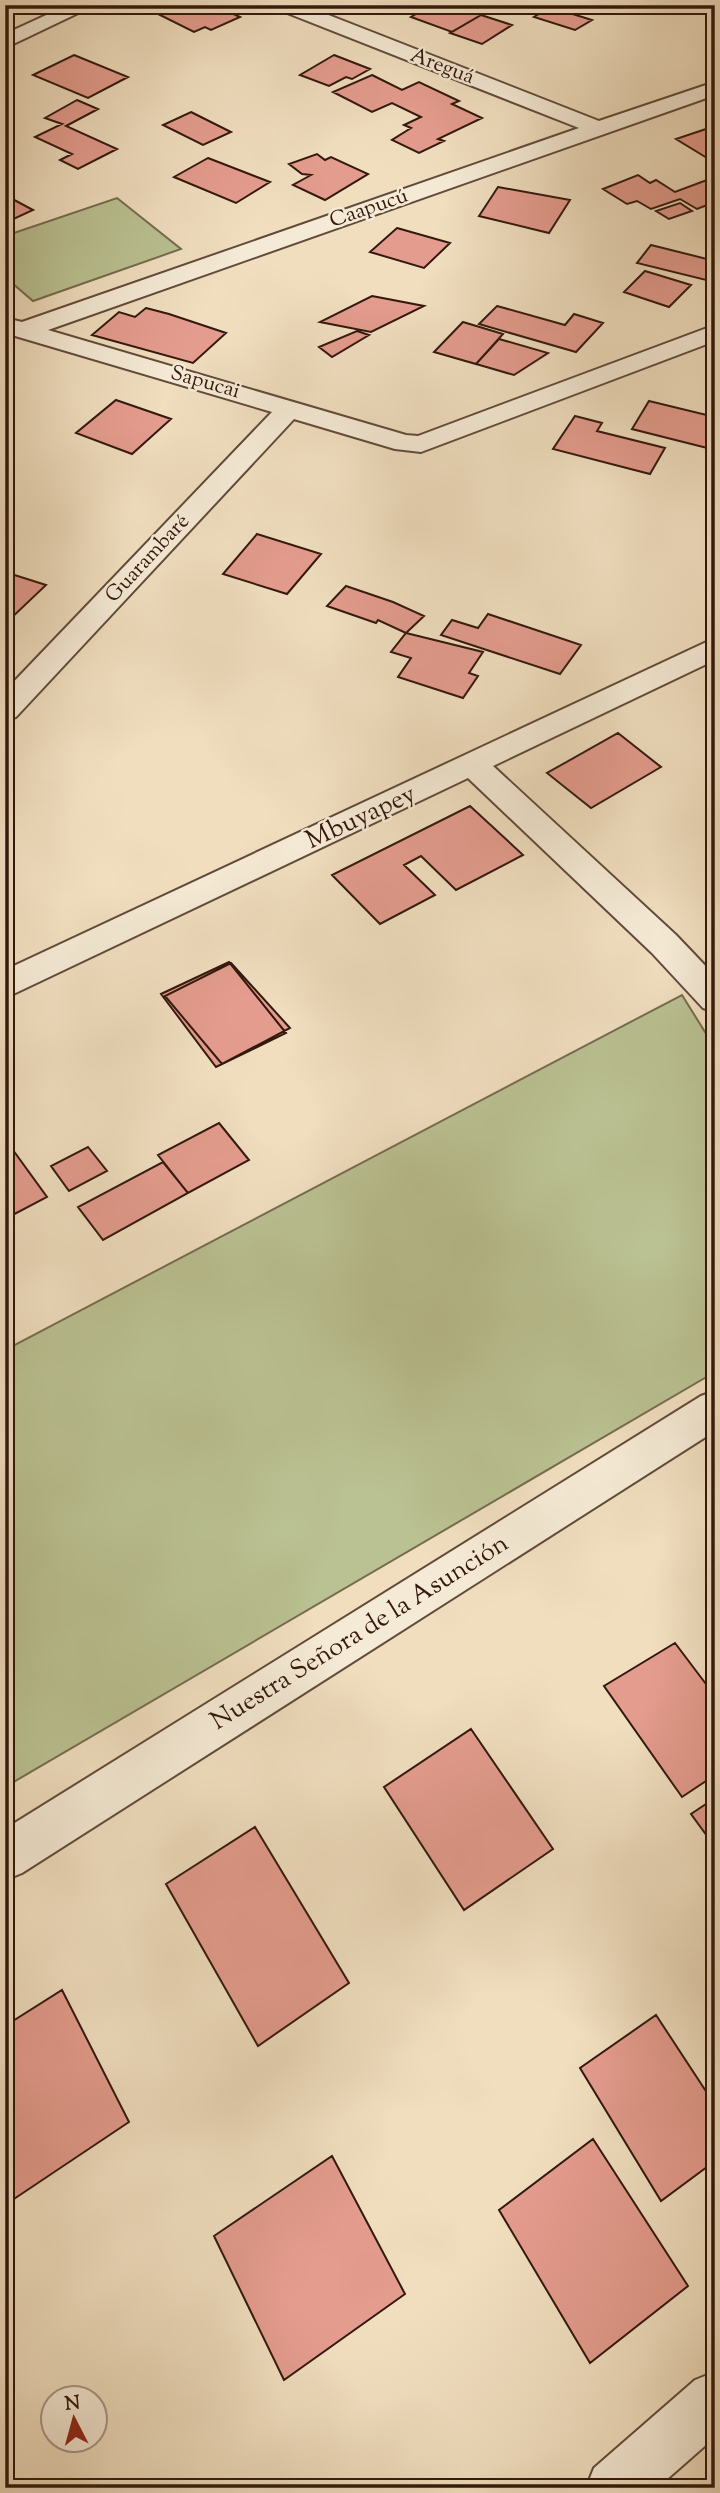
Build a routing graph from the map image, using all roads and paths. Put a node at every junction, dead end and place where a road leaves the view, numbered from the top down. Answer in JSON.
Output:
{"nodes":[{"id":1,"x":85,"y":5,"type":"edge"},
{"id":2,"x":284,"y":5,"type":"edge"},
{"id":3,"x":5,"y":42,"type":"edge"},
{"id":4,"x":715,"y":88,"type":"edge"},
{"id":5,"x":600,"y":129,"type":"junction"},
{"id":6,"x":14,"y":327,"type":"edge"},
{"id":7,"x":715,"y":332,"type":"edge"},
{"id":8,"x":290,"y":408,"type":"junction"},
{"id":9,"x":715,"y":648,"type":"edge"},
{"id":10,"x":5,"y":710,"type":"edge"},
{"id":11,"x":473,"y":765,"type":"junction"},
{"id":12,"x":5,"y":985,"type":"edge"},
{"id":13,"x":715,"y":999,"type":"edge"},
{"id":14,"x":715,"y":1409,"type":"edge"},
{"id":15,"x":5,"y":1856,"type":"edge"},
{"id":16,"x":715,"y":2400,"type":"edge"},
{"id":17,"x":614,"y":2488,"type":"edge"}],
"edges":[{"from":1,"to":3,"type":"street"},
{"from":2,"to":5,"type":"street","name":"Areguá"},
{"from":4,"to":5,"type":"street","name":"Caapucú"},
{"from":5,"to":6,"type":"street","name":"Caapucú"},
{"from":6,"to":8,"type":"street","name":"Sapucai"},
{"from":7,"to":8,"type":"street","name":"Sapucai"},
{"from":8,"to":10,"type":"street","name":"Guarambaré"},
{"from":9,"to":11,"type":"street","name":"Mbuyapey"},
{"from":11,"to":12,"type":"street","name":"Mbuyapey"},
{"from":11,"to":13,"type":"street"},
{"from":14,"to":15,"type":"street","name":"Nuestra Señora de la Asunción"},
{"from":16,"to":17,"type":"street"}]}
